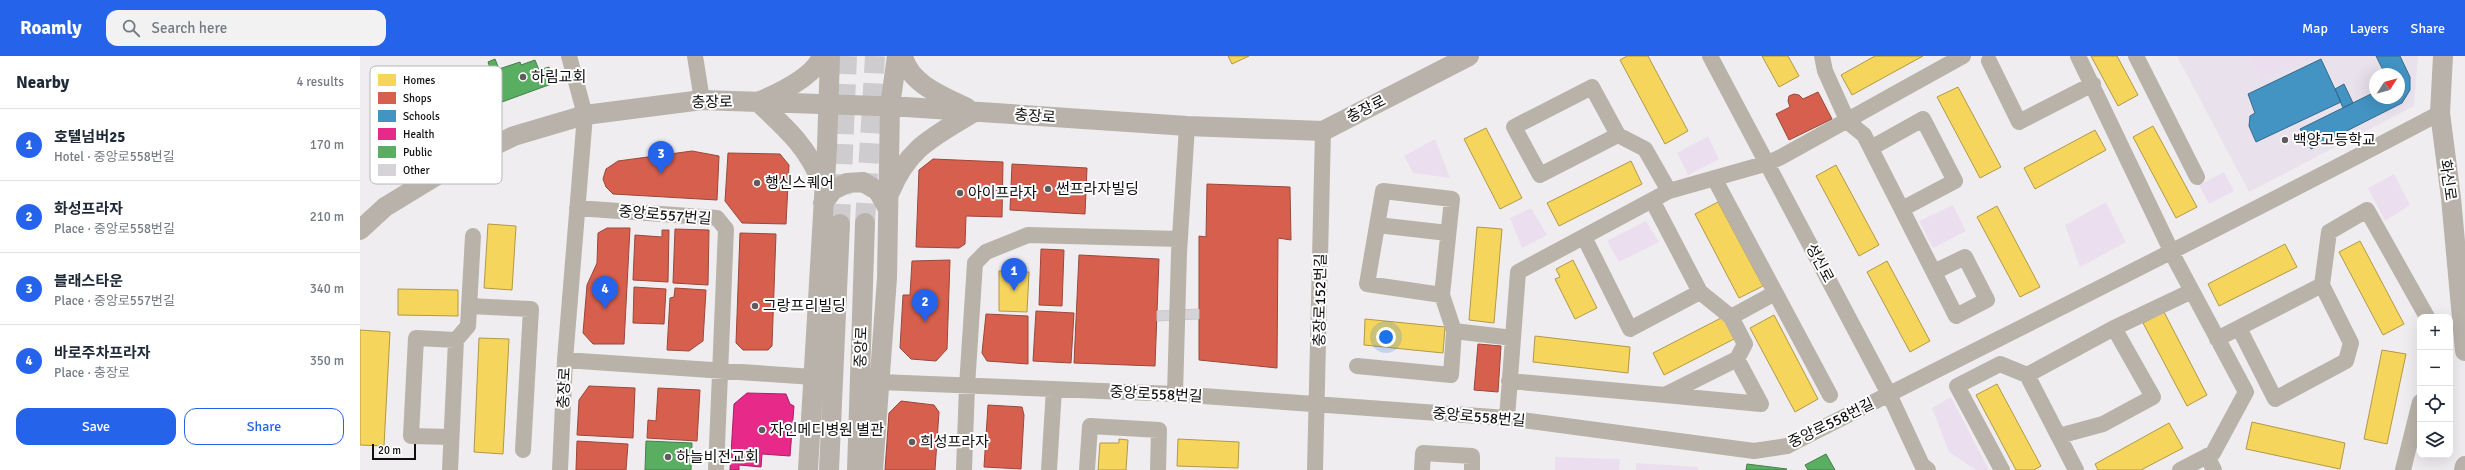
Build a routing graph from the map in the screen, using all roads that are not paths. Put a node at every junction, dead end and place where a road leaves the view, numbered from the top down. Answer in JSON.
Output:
{"nodes":[{"id":1,"x":569,"y":56,"type":"edge"},
{"id":2,"x":695,"y":56,"type":"edge"},
{"id":3,"x":822,"y":56,"type":"edge"},
{"id":4,"x":830,"y":56,"type":"edge"},
{"id":5,"x":897,"y":56,"type":"edge"},
{"id":6,"x":904,"y":56,"type":"edge"},
{"id":7,"x":1469,"y":56,"type":"edge"},
{"id":8,"x":1710,"y":56,"type":"edge"},
{"id":9,"x":1822,"y":56,"type":"edge"},
{"id":10,"x":1963,"y":56,"type":"edge"},
{"id":11,"x":2078,"y":56,"type":"edge"},
{"id":12,"x":2136,"y":56,"type":"edge"},
{"id":13,"x":2443,"y":56,"type":"edge"},
{"id":14,"x":1989,"y":62,"type":"dead end"},
{"id":15,"x":2093,"y":84,"type":"junction"},
{"id":16,"x":702,"y":100,"type":"junction"},
{"id":17,"x":758,"y":102,"type":"junction"},
{"id":18,"x":828,"y":104,"type":"junction"},
{"id":19,"x":890,"y":106,"type":"junction"},
{"id":20,"x":974,"y":112,"type":"junction"},
{"id":21,"x":2440,"y":113,"type":"junction"},
{"id":22,"x":585,"y":115,"type":"junction"},
{"id":23,"x":1848,"y":122,"type":"junction"},
{"id":24,"x":1187,"y":126,"type":"junction"},
{"id":25,"x":1323,"y":131,"type":"junction"},
{"id":26,"x":1618,"y":135,"type":"junction"},
{"id":27,"x":502,"y":142,"type":"edge"},
{"id":28,"x":1871,"y":148,"type":"junction"},
{"id":29,"x":1768,"y":163,"type":"junction"},
{"id":30,"x":1714,"y":178,"type":"junction"},
{"id":31,"x":2197,"y":178,"type":"dead end"},
{"id":32,"x":423,"y":184,"type":"edge"},
{"id":33,"x":1669,"y":191,"type":"junction"},
{"id":34,"x":824,"y":196,"type":"junction"},
{"id":35,"x":1652,"y":200,"type":"junction"},
{"id":36,"x":888,"y":203,"type":"junction"},
{"id":37,"x":576,"y":208,"type":"junction"},
{"id":38,"x":1902,"y":209,"type":"junction"},
{"id":39,"x":865,"y":223,"type":"tunnel mouth"},
{"id":40,"x":840,"y":224,"type":"tunnel mouth"},
{"id":41,"x":1377,"y":225,"type":"junction"},
{"id":42,"x":360,"y":230,"type":"edge"},
{"id":43,"x":1448,"y":233,"type":"junction"},
{"id":44,"x":473,"y":236,"type":"dead end"},
{"id":45,"x":1584,"y":237,"type":"junction"},
{"id":46,"x":1180,"y":238,"type":"junction"},
{"id":47,"x":2171,"y":251,"type":"junction"},
{"id":48,"x":1934,"y":272,"type":"dead end"},
{"id":49,"x":2322,"y":285,"type":"junction"},
{"id":50,"x":2192,"y":291,"type":"junction"},
{"id":51,"x":1700,"y":292,"type":"junction"},
{"id":52,"x":1775,"y":293,"type":"junction"},
{"id":53,"x":1442,"y":295,"type":"junction"},
{"id":54,"x":469,"y":306,"type":"junction"},
{"id":55,"x":2425,"y":314,"type":"edge"},
{"id":56,"x":1731,"y":317,"type":"junction"},
{"id":57,"x":2114,"y":328,"type":"junction"},
{"id":58,"x":2239,"y":328,"type":"junction"},
{"id":59,"x":1454,"y":331,"type":"junction"},
{"id":60,"x":1513,"y":338,"type":"junction"},
{"id":61,"x":2217,"y":339,"type":"junction"},
{"id":62,"x":456,"y":340,"type":"junction"},
{"id":63,"x":2465,"y":351,"type":"edge"},
{"id":64,"x":1737,"y":359,"type":"junction"},
{"id":65,"x":565,"y":360,"type":"junction"},
{"id":66,"x":1357,"y":366,"type":"dead end"},
{"id":67,"x":722,"y":371,"type":"junction"},
{"id":68,"x":2027,"y":375,"type":"junction"},
{"id":69,"x":813,"y":377,"type":"junction"},
{"id":70,"x":1510,"y":381,"type":"junction"},
{"id":71,"x":880,"y":382,"type":"junction"},
{"id":72,"x":967,"y":386,"type":"junction"},
{"id":73,"x":1054,"y":389,"type":"junction"},
{"id":74,"x":1175,"y":394,"type":"junction"},
{"id":75,"x":1889,"y":394,"type":"junction"},
{"id":76,"x":1830,"y":395,"type":"dead end"},
{"id":77,"x":1665,"y":396,"type":"junction"},
{"id":78,"x":1318,"y":404,"type":"junction"},
{"id":79,"x":2417,"y":414,"type":"edge"},
{"id":80,"x":1507,"y":418,"type":"junction"},
{"id":81,"x":2059,"y":436,"type":"junction"},
{"id":82,"x":451,"y":437,"type":"junction"},
{"id":83,"x":523,"y":450,"type":"dead end"},
{"id":84,"x":2210,"y":463,"type":"edge"},
{"id":85,"x":2465,"y":466,"type":"edge"},
{"id":86,"x":2070,"y":468,"type":"edge"},
{"id":87,"x":450,"y":470,"type":"edge"},
{"id":88,"x":560,"y":470,"type":"edge"},
{"id":89,"x":716,"y":470,"type":"edge"},
{"id":90,"x":808,"y":470,"type":"edge"},
{"id":91,"x":829,"y":470,"type":"edge"},
{"id":92,"x":857,"y":470,"type":"edge"},
{"id":93,"x":874,"y":470,"type":"edge"},
{"id":94,"x":964,"y":470,"type":"edge"},
{"id":95,"x":1049,"y":470,"type":"edge"},
{"id":96,"x":1088,"y":470,"type":"edge"},
{"id":97,"x":1158,"y":470,"type":"edge"},
{"id":98,"x":1316,"y":470,"type":"edge"},
{"id":99,"x":1422,"y":470,"type":"edge"},
{"id":100,"x":1472,"y":470,"type":"edge"},
{"id":101,"x":1928,"y":470,"type":"edge"},
{"id":102,"x":2002,"y":470,"type":"edge"},
{"id":103,"x":2180,"y":470,"type":"edge"},
{"id":104,"x":2403,"y":470,"type":"edge"},
{"id":105,"x":2464,"y":470,"type":"edge"}],
"edges":[{"from":1,"to":22,"type":"street"},
{"from":2,"to":16,"type":"street"},
{"from":3,"to":17,"type":"main road"},
{"from":4,"to":18,"type":"main road"},
{"from":5,"to":19,"type":"main road"},
{"from":6,"to":20,"type":"main road"},
{"from":7,"to":25,"type":"main road","name":"충장로"},
{"from":8,"to":29,"type":"street","name":"성신로"},
{"from":9,"to":23,"type":"street"},
{"from":10,"to":23,"type":"street"},
{"from":11,"to":15,"type":"street"},
{"from":12,"to":31,"type":"street"},
{"from":13,"to":21,"type":"main road","name":"화신로"},
{"from":14,"to":15,"type":"street"},
{"from":15,"to":47,"type":"street"},
{"from":16,"to":17,"type":"main road","name":"충장로"},
{"from":16,"to":22,"type":"main road","name":"충장로"},
{"from":17,"to":18,"type":"main road","name":"충장로"},
{"from":17,"to":34,"type":"main road"},
{"from":18,"to":19,"type":"main road","name":"충장로"},
{"from":18,"to":34,"type":"main road"},
{"from":19,"to":20,"type":"main road","name":"충장로"},
{"from":19,"to":36,"type":"main road"},
{"from":20,"to":24,"type":"main road","name":"충장로"},
{"from":20,"to":36,"type":"main road"},
{"from":21,"to":47,"type":"street","name":"중앙로558번길"},
{"from":21,"to":63,"type":"main road","name":"화신로"},
{"from":22,"to":27,"type":"main road","name":"충장로"},
{"from":22,"to":37,"type":"street","name":"충장로"},
{"from":23,"to":28,"type":"street"},
{"from":23,"to":29,"type":"street"},
{"from":24,"to":25,"type":"main road","name":"충장로"},
{"from":24,"to":46,"type":"street"},
{"from":25,"to":78,"type":"street","name":"충장로152번길"},
{"from":26,"to":26,"type":"street"},
{"from":26,"to":33,"type":"street"},
{"from":28,"to":38,"type":"street"},
{"from":28,"to":38,"type":"street"},
{"from":29,"to":30,"type":"street"},
{"from":29,"to":75,"type":"street","name":"성신로"},
{"from":30,"to":33,"type":"street"},
{"from":30,"to":52,"type":"street"},
{"from":32,"to":42,"type":"main road","name":"충장로"},
{"from":33,"to":35,"type":"street"},
{"from":34,"to":36,"type":"main road"},
{"from":34,"to":69,"type":"main road"},
{"from":35,"to":45,"type":"street"},
{"from":35,"to":51,"type":"street"},
{"from":36,"to":71,"type":"main road"},
{"from":37,"to":65,"type":"street","name":"충장로"},
{"from":37,"to":67,"type":"street","name":"중앙로557번길"},
{"from":38,"to":48,"type":"street"},
{"from":39,"to":92,"type":"main road","name":"중앙로"},
{"from":40,"to":91,"type":"main road","name":"중앙로"},
{"from":41,"to":43,"type":"street"},
{"from":41,"to":43,"type":"street"},
{"from":41,"to":53,"type":"street"},
{"from":43,"to":53,"type":"street"},
{"from":44,"to":54,"type":"street"},
{"from":45,"to":51,"type":"street"},
{"from":45,"to":60,"type":"street"},
{"from":46,"to":72,"type":"street"},
{"from":46,"to":74,"type":"street"},
{"from":47,"to":50,"type":"street"},
{"from":47,"to":75,"type":"street","name":"중앙로558번길"},
{"from":49,"to":55,"type":"street"},
{"from":49,"to":58,"type":"street"},
{"from":49,"to":58,"type":"street"},
{"from":50,"to":57,"type":"street"},
{"from":50,"to":61,"type":"street"},
{"from":51,"to":56,"type":"street"},
{"from":52,"to":56,"type":"street"},
{"from":52,"to":76,"type":"street"},
{"from":53,"to":59,"type":"street"},
{"from":54,"to":62,"type":"street"},
{"from":54,"to":83,"type":"street"},
{"from":56,"to":64,"type":"street"},
{"from":57,"to":68,"type":"street"},
{"from":57,"to":81,"type":"street"},
{"from":58,"to":61,"type":"street"},
{"from":59,"to":60,"type":"street"},
{"from":59,"to":66,"type":"street"},
{"from":60,"to":70,"type":"street"},
{"from":61,"to":84,"type":"street"},
{"from":62,"to":82,"type":"street"},
{"from":62,"to":82,"type":"street"},
{"from":64,"to":77,"type":"street"},
{"from":64,"to":77,"type":"street"},
{"from":65,"to":67,"type":"street"},
{"from":65,"to":88,"type":"street","name":"충장로"},
{"from":67,"to":69,"type":"street"},
{"from":67,"to":89,"type":"street","name":"중앙로557번길"},
{"from":68,"to":81,"type":"street"},
{"from":68,"to":102,"type":"street"},
{"from":69,"to":90,"type":"main road"},
{"from":70,"to":77,"type":"street"},
{"from":70,"to":80,"type":"street"},
{"from":71,"to":72,"type":"street","name":"중앙로558번길"},
{"from":71,"to":93,"type":"main road"},
{"from":72,"to":73,"type":"street","name":"중앙로558번길"},
{"from":72,"to":94,"type":"street"},
{"from":73,"to":74,"type":"street","name":"중앙로558번길"},
{"from":73,"to":95,"type":"street"},
{"from":74,"to":78,"type":"street","name":"중앙로558번길"},
{"from":75,"to":80,"type":"street","name":"중앙로558번길"},
{"from":75,"to":101,"type":"street","name":"성신로"},
{"from":78,"to":80,"type":"street","name":"중앙로558번길"},
{"from":78,"to":98,"type":"street","name":"충장로152번길"},
{"from":79,"to":104,"type":"street"},
{"from":81,"to":86,"type":"street"},
{"from":82,"to":87,"type":"street"},
{"from":84,"to":103,"type":"street"},
{"from":85,"to":105,"type":"main road"},
{"from":96,"to":97,"type":"street"},
{"from":99,"to":100,"type":"street"}]}
